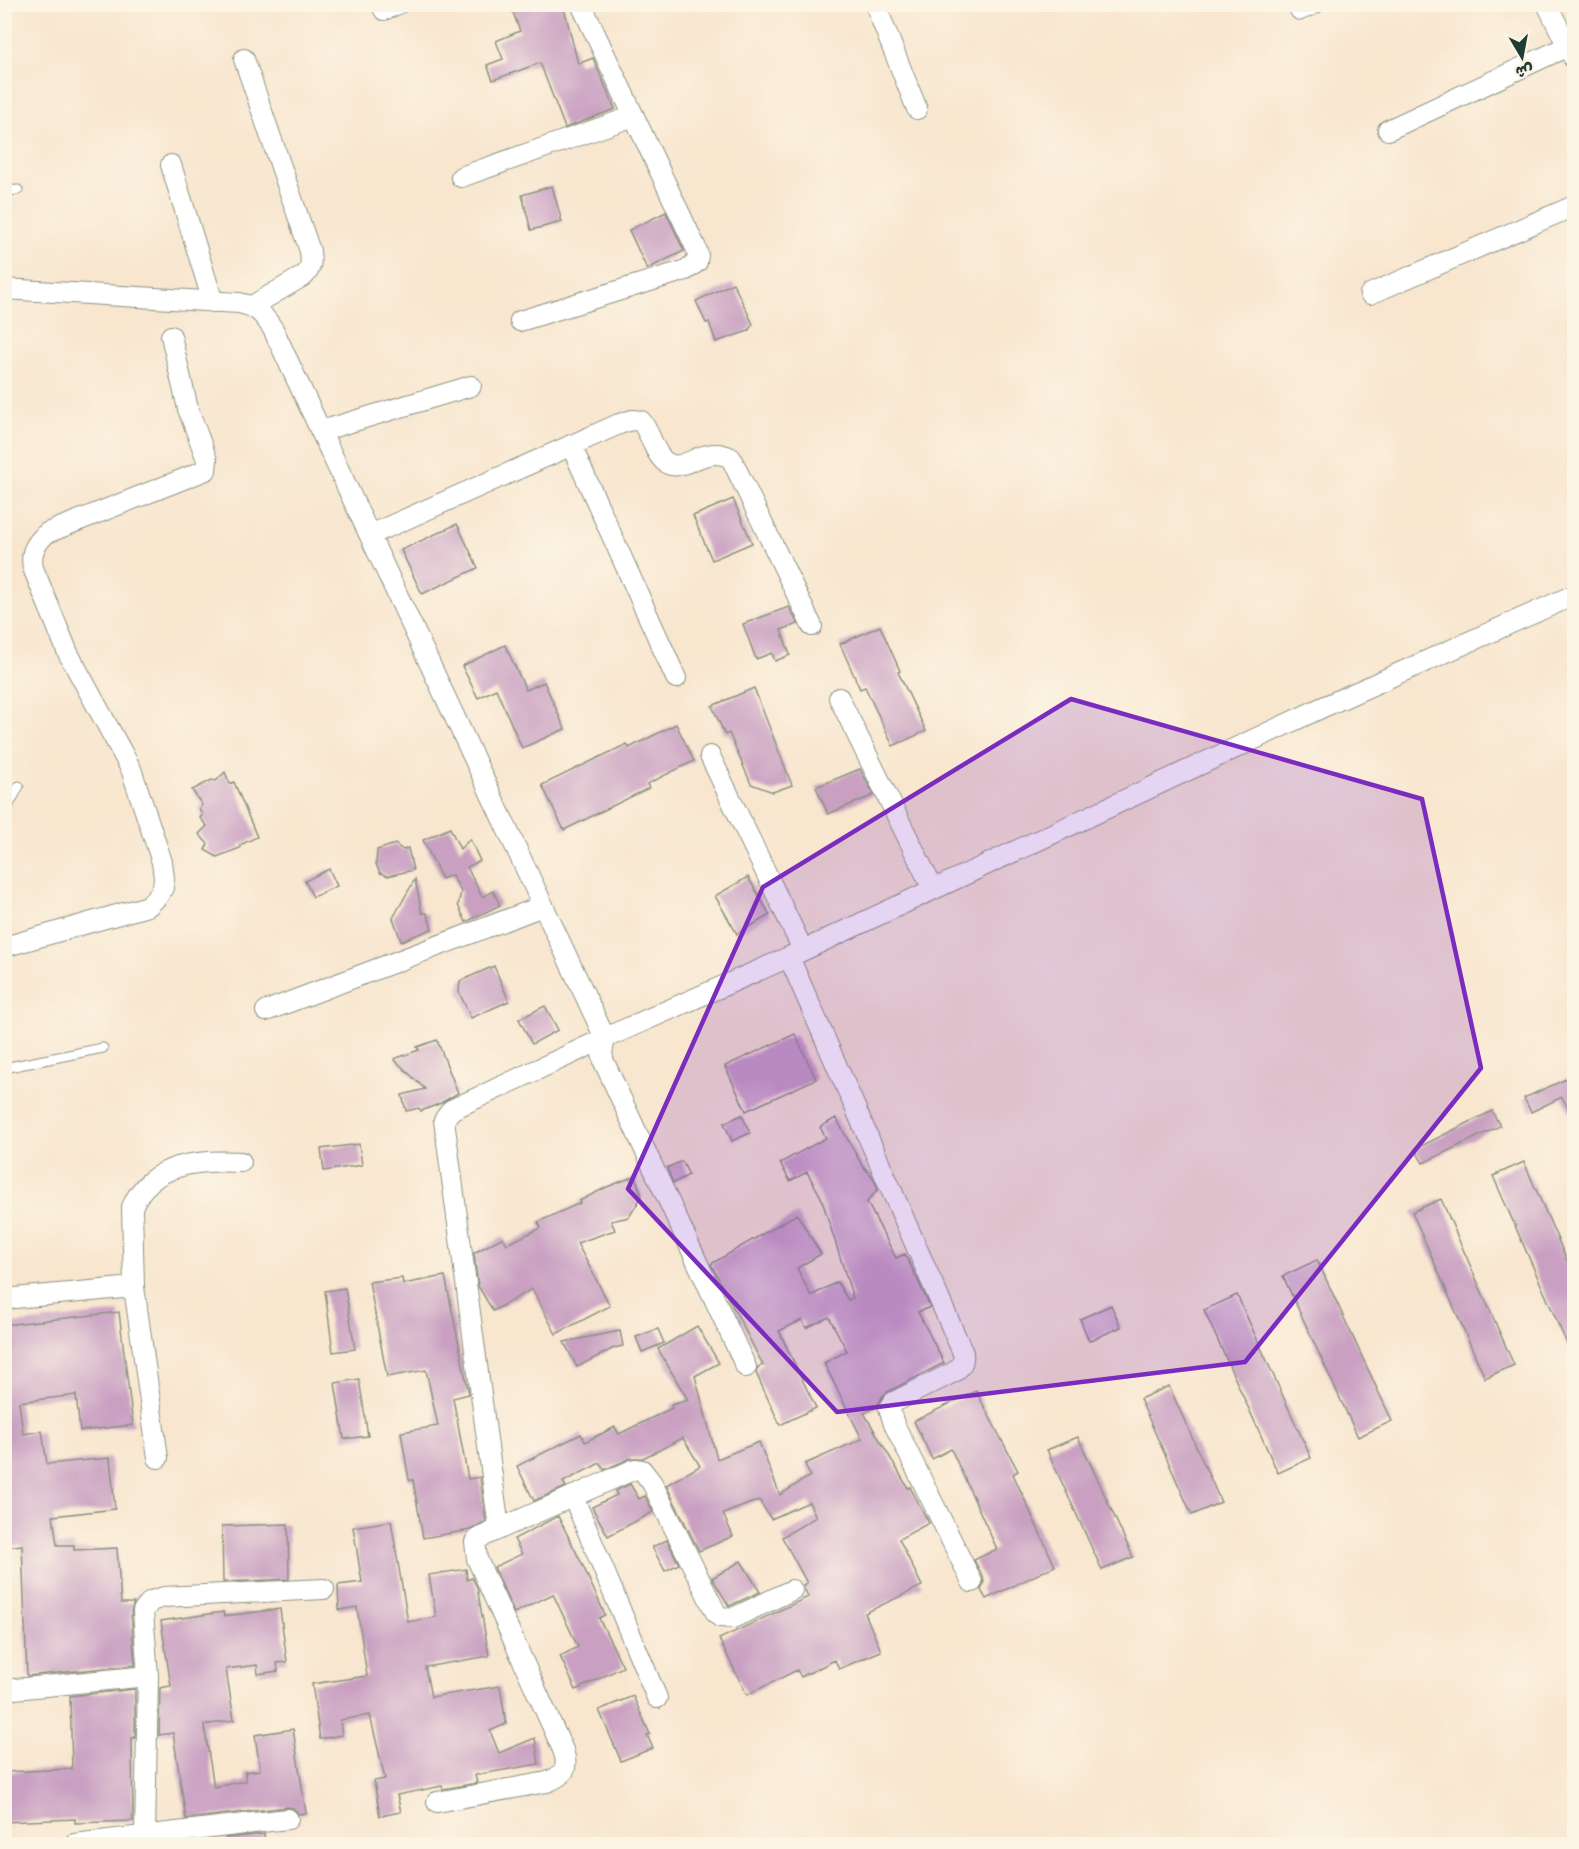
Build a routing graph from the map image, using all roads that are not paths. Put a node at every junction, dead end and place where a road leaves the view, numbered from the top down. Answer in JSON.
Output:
{"nodes":[{"id":1,"x":581,"y":4,"type":"edge"},
{"id":2,"x":875,"y":4,"type":"edge"},
{"id":3,"x":1547,"y":4,"type":"edge"},
{"id":4,"x":1571,"y":53,"type":"edge"},
{"id":5,"x":244,"y":59,"type":"dead end"},
{"id":6,"x":917,"y":109,"type":"dead end"},
{"id":7,"x":634,"y":116,"type":"junction"},
{"id":8,"x":1388,"y":130,"type":"dead end"},
{"id":9,"x":171,"y":165,"type":"dead end"},
{"id":10,"x":460,"y":177,"type":"dead end"},
{"id":11,"x":18,"y":190,"type":"dead end"},
{"id":12,"x":4,"y":191,"type":"edge"},
{"id":13,"x":1575,"y":206,"type":"edge"},
{"id":14,"x":4,"y":289,"type":"edge"},
{"id":15,"x":1370,"y":294,"type":"dead end"},
{"id":16,"x":213,"y":302,"type":"junction"},
{"id":17,"x":252,"y":306,"type":"junction"},
{"id":18,"x":520,"y":321,"type":"dead end"},
{"id":19,"x":171,"y":336,"type":"dead end"},
{"id":20,"x":471,"y":386,"type":"dead end"},
{"id":21,"x":321,"y":431,"type":"junction"},
{"id":22,"x":571,"y":445,"type":"junction"},
{"id":23,"x":370,"y":536,"type":"junction"},
{"id":24,"x":1575,"y":595,"type":"edge"},
{"id":25,"x":812,"y":627,"type":"dead end"},
{"id":26,"x":675,"y":678,"type":"dead end"},
{"id":27,"x":839,"y":698,"type":"dead end"},
{"id":28,"x":710,"y":756,"type":"dead end"},
{"id":29,"x":19,"y":786,"type":"dead end"},
{"id":30,"x":4,"y":814,"type":"edge"},
{"id":31,"x":933,"y":889,"type":"junction"},
{"id":32,"x":543,"y":906,"type":"junction"},
{"id":33,"x":4,"y":947,"type":"edge"},
{"id":34,"x":796,"y":953,"type":"junction"},
{"id":35,"x":266,"y":1011,"type":"dead end"},
{"id":36,"x":605,"y":1038,"type":"junction"},
{"id":37,"x":103,"y":1048,"type":"dead end"},
{"id":38,"x":4,"y":1068,"type":"edge"},
{"id":39,"x":241,"y":1162,"type":"dead end"},
{"id":40,"x":134,"y":1287,"type":"junction"},
{"id":41,"x":4,"y":1299,"type":"edge"},
{"id":42,"x":746,"y":1366,"type":"dead end"},
{"id":43,"x":158,"y":1458,"type":"dead end"},
{"id":44,"x":573,"y":1496,"type":"junction"},
{"id":45,"x":499,"y":1528,"type":"junction"},
{"id":46,"x":972,"y":1582,"type":"dead end"},
{"id":47,"x":324,"y":1589,"type":"dead end"},
{"id":48,"x":792,"y":1590,"type":"dead end"},
{"id":49,"x":148,"y":1676,"type":"junction"},
{"id":50,"x":4,"y":1690,"type":"edge"},
{"id":51,"x":657,"y":1698,"type":"dead end"},
{"id":52,"x":437,"y":1802,"type":"dead end"},
{"id":53,"x":288,"y":1819,"type":"dead end"},
{"id":54,"x":146,"y":1836,"type":"junction"},
{"id":55,"x":74,"y":1845,"type":"edge"}],
"edges":[{"from":1,"to":7,"type":"street"},
{"from":2,"to":6,"type":"street"},
{"from":3,"to":4,"type":"street"},
{"from":4,"to":8,"type":"street"},
{"from":5,"to":17,"type":"street"},
{"from":7,"to":10,"type":"street"},
{"from":7,"to":18,"type":"street"},
{"from":9,"to":16,"type":"street"},
{"from":11,"to":12,"type":"lane"},
{"from":13,"to":15,"type":"street"},
{"from":14,"to":16,"type":"street"},
{"from":16,"to":17,"type":"street"},
{"from":17,"to":21,"type":"street"},
{"from":19,"to":33,"type":"street"},
{"from":20,"to":21,"type":"street"},
{"from":21,"to":23,"type":"street"},
{"from":22,"to":23,"type":"street"},
{"from":22,"to":25,"type":"street"},
{"from":22,"to":26,"type":"street"},
{"from":23,"to":32,"type":"street"},
{"from":24,"to":31,"type":"street"},
{"from":27,"to":31,"type":"street"},
{"from":28,"to":34,"type":"street"},
{"from":29,"to":30,"type":"lane"},
{"from":31,"to":34,"type":"street"},
{"from":32,"to":35,"type":"street"},
{"from":32,"to":36,"type":"street"},
{"from":34,"to":36,"type":"street"},
{"from":34,"to":46,"type":"street"},
{"from":36,"to":42,"type":"street"},
{"from":36,"to":45,"type":"street"},
{"from":37,"to":38,"type":"lane"},
{"from":39,"to":40,"type":"street"},
{"from":40,"to":41,"type":"street"},
{"from":40,"to":43,"type":"street"},
{"from":44,"to":45,"type":"street"},
{"from":44,"to":48,"type":"street"},
{"from":44,"to":51,"type":"street"},
{"from":45,"to":52,"type":"street"},
{"from":47,"to":49,"type":"street"},
{"from":49,"to":50,"type":"street"},
{"from":49,"to":54,"type":"street"},
{"from":53,"to":54,"type":"street"},
{"from":54,"to":55,"type":"street"}]}
